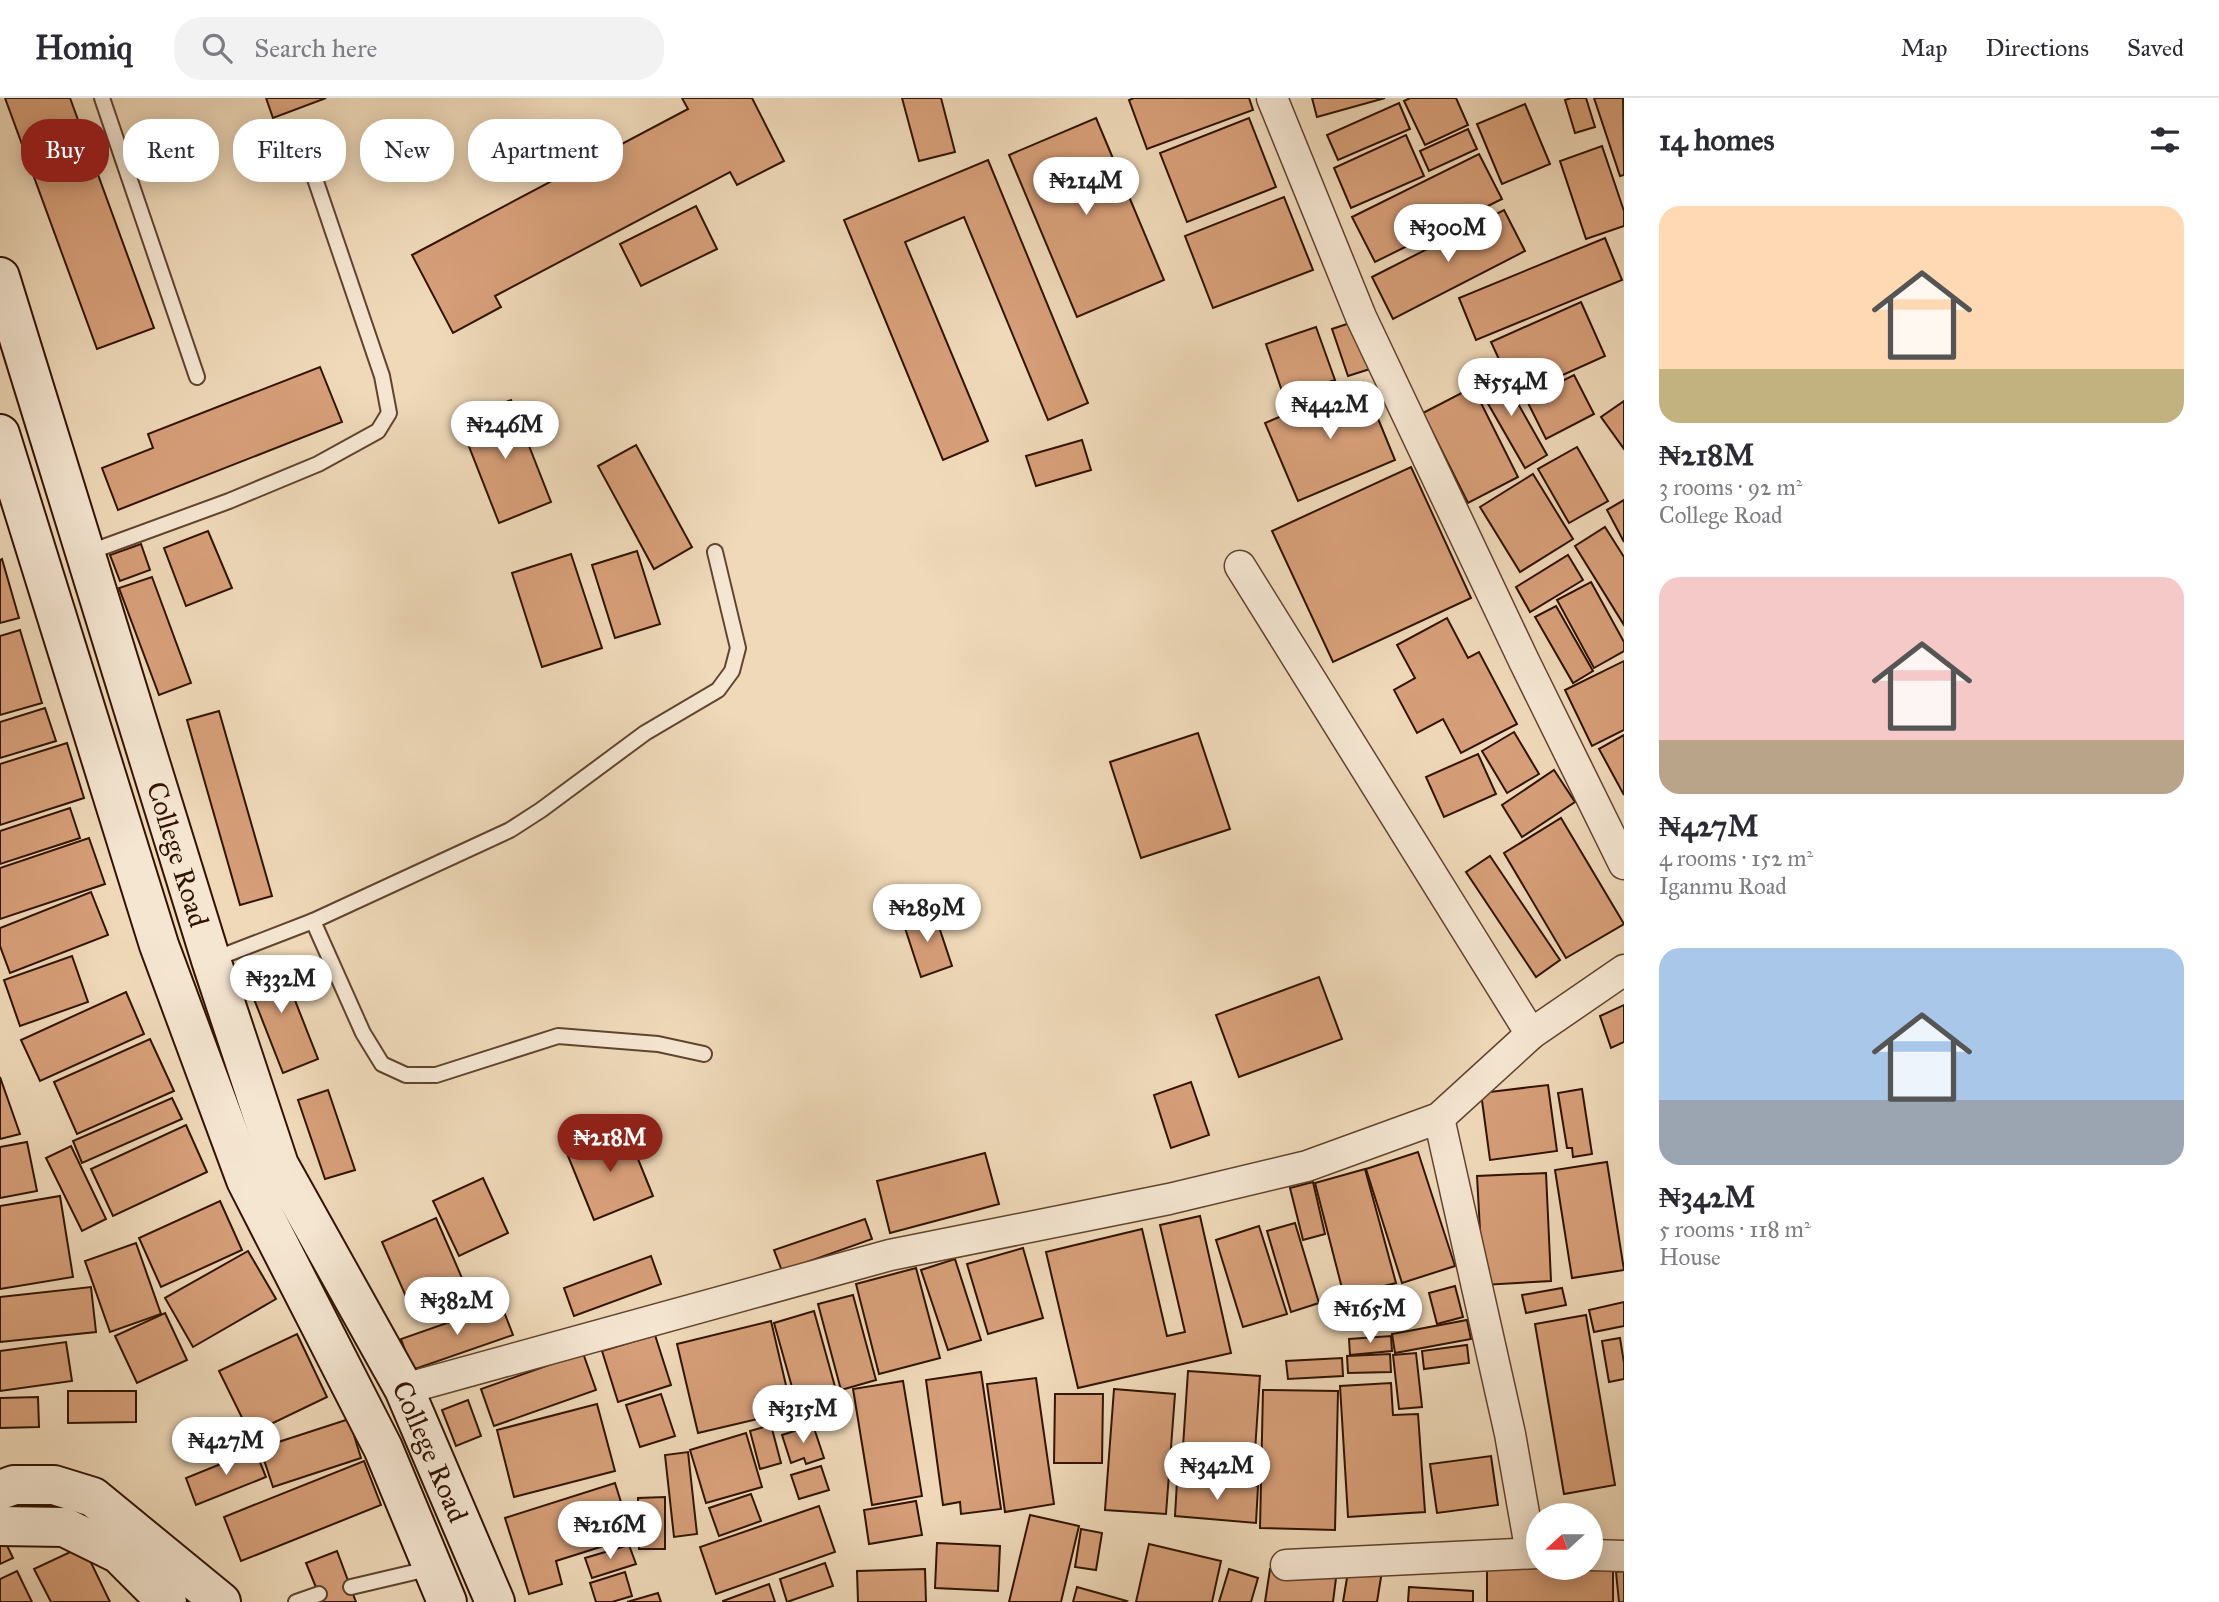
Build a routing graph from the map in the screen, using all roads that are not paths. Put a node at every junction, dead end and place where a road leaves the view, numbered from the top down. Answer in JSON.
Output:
{"nodes":[{"id":1,"x":102,"y":98,"type":"edge"},
{"id":2,"x":1272,"y":98,"type":"edge"},
{"id":3,"x":316,"y":182,"type":"edge"},
{"id":4,"x":0,"y":277,"type":"edge"},
{"id":5,"x":197,"y":377,"type":"dead end"},
{"id":6,"x":0,"y":434,"type":"edge"},
{"id":7,"x":715,"y":552,"type":"dead end"},
{"id":8,"x":86,"y":554,"type":"junction"},
{"id":9,"x":1240,"y":566,"type":"dead end"},
{"id":10,"x":1624,"y":864,"type":"edge"},
{"id":11,"x":313,"y":920,"type":"junction"},
{"id":12,"x":211,"y":960,"type":"junction"},
{"id":13,"x":1624,"y":971,"type":"edge"},
{"id":14,"x":1531,"y":1034,"type":"junction"},
{"id":15,"x":704,"y":1054,"type":"dead end"},
{"id":16,"x":1439,"y":1118,"type":"junction"},
{"id":17,"x":404,"y":1389,"type":"junction"},
{"id":18,"x":0,"y":1490,"type":"edge"},
{"id":19,"x":1526,"y":1513,"type":"edge"},
{"id":20,"x":0,"y":1526,"type":"edge"},
{"id":21,"x":1526,"y":1553,"type":"edge"},
{"id":22,"x":1603,"y":1555,"type":"edge"},
{"id":23,"x":1624,"y":1556,"type":"edge"},
{"id":24,"x":1286,"y":1564,"type":"dead end"},
{"id":25,"x":440,"y":1585,"type":"edge"},
{"id":26,"x":351,"y":1587,"type":"dead end"},
{"id":27,"x":318,"y":1594,"type":"dead end"},
{"id":28,"x":167,"y":1602,"type":"edge"},
{"id":29,"x":221,"y":1602,"type":"edge"},
{"id":30,"x":296,"y":1602,"type":"edge"},
{"id":31,"x":495,"y":1602,"type":"edge"}],
"edges":[{"from":1,"to":5,"type":"lane"},
{"from":2,"to":10,"type":"street"},
{"from":3,"to":8,"type":"lane"},
{"from":4,"to":8,"type":"main road","name":"College Road"},
{"from":6,"to":25,"type":"main road","name":"College Road"},
{"from":7,"to":11,"type":"lane"},
{"from":8,"to":12,"type":"main road","name":"College Road"},
{"from":9,"to":14,"type":"street"},
{"from":11,"to":12,"type":"lane"},
{"from":11,"to":15,"type":"lane"},
{"from":12,"to":17,"type":"main road","name":"College Road"},
{"from":13,"to":14,"type":"street"},
{"from":14,"to":16,"type":"street"},
{"from":16,"to":17,"type":"street"},
{"from":16,"to":19,"type":"street"},
{"from":17,"to":31,"type":"main road","name":"College Road"},
{"from":18,"to":29,"type":"main road"},
{"from":20,"to":28,"type":"main road"},
{"from":21,"to":24,"type":"street"},
{"from":22,"to":23,"type":"street"},
{"from":25,"to":26,"type":"lane"},
{"from":27,"to":30,"type":"lane"}]}
